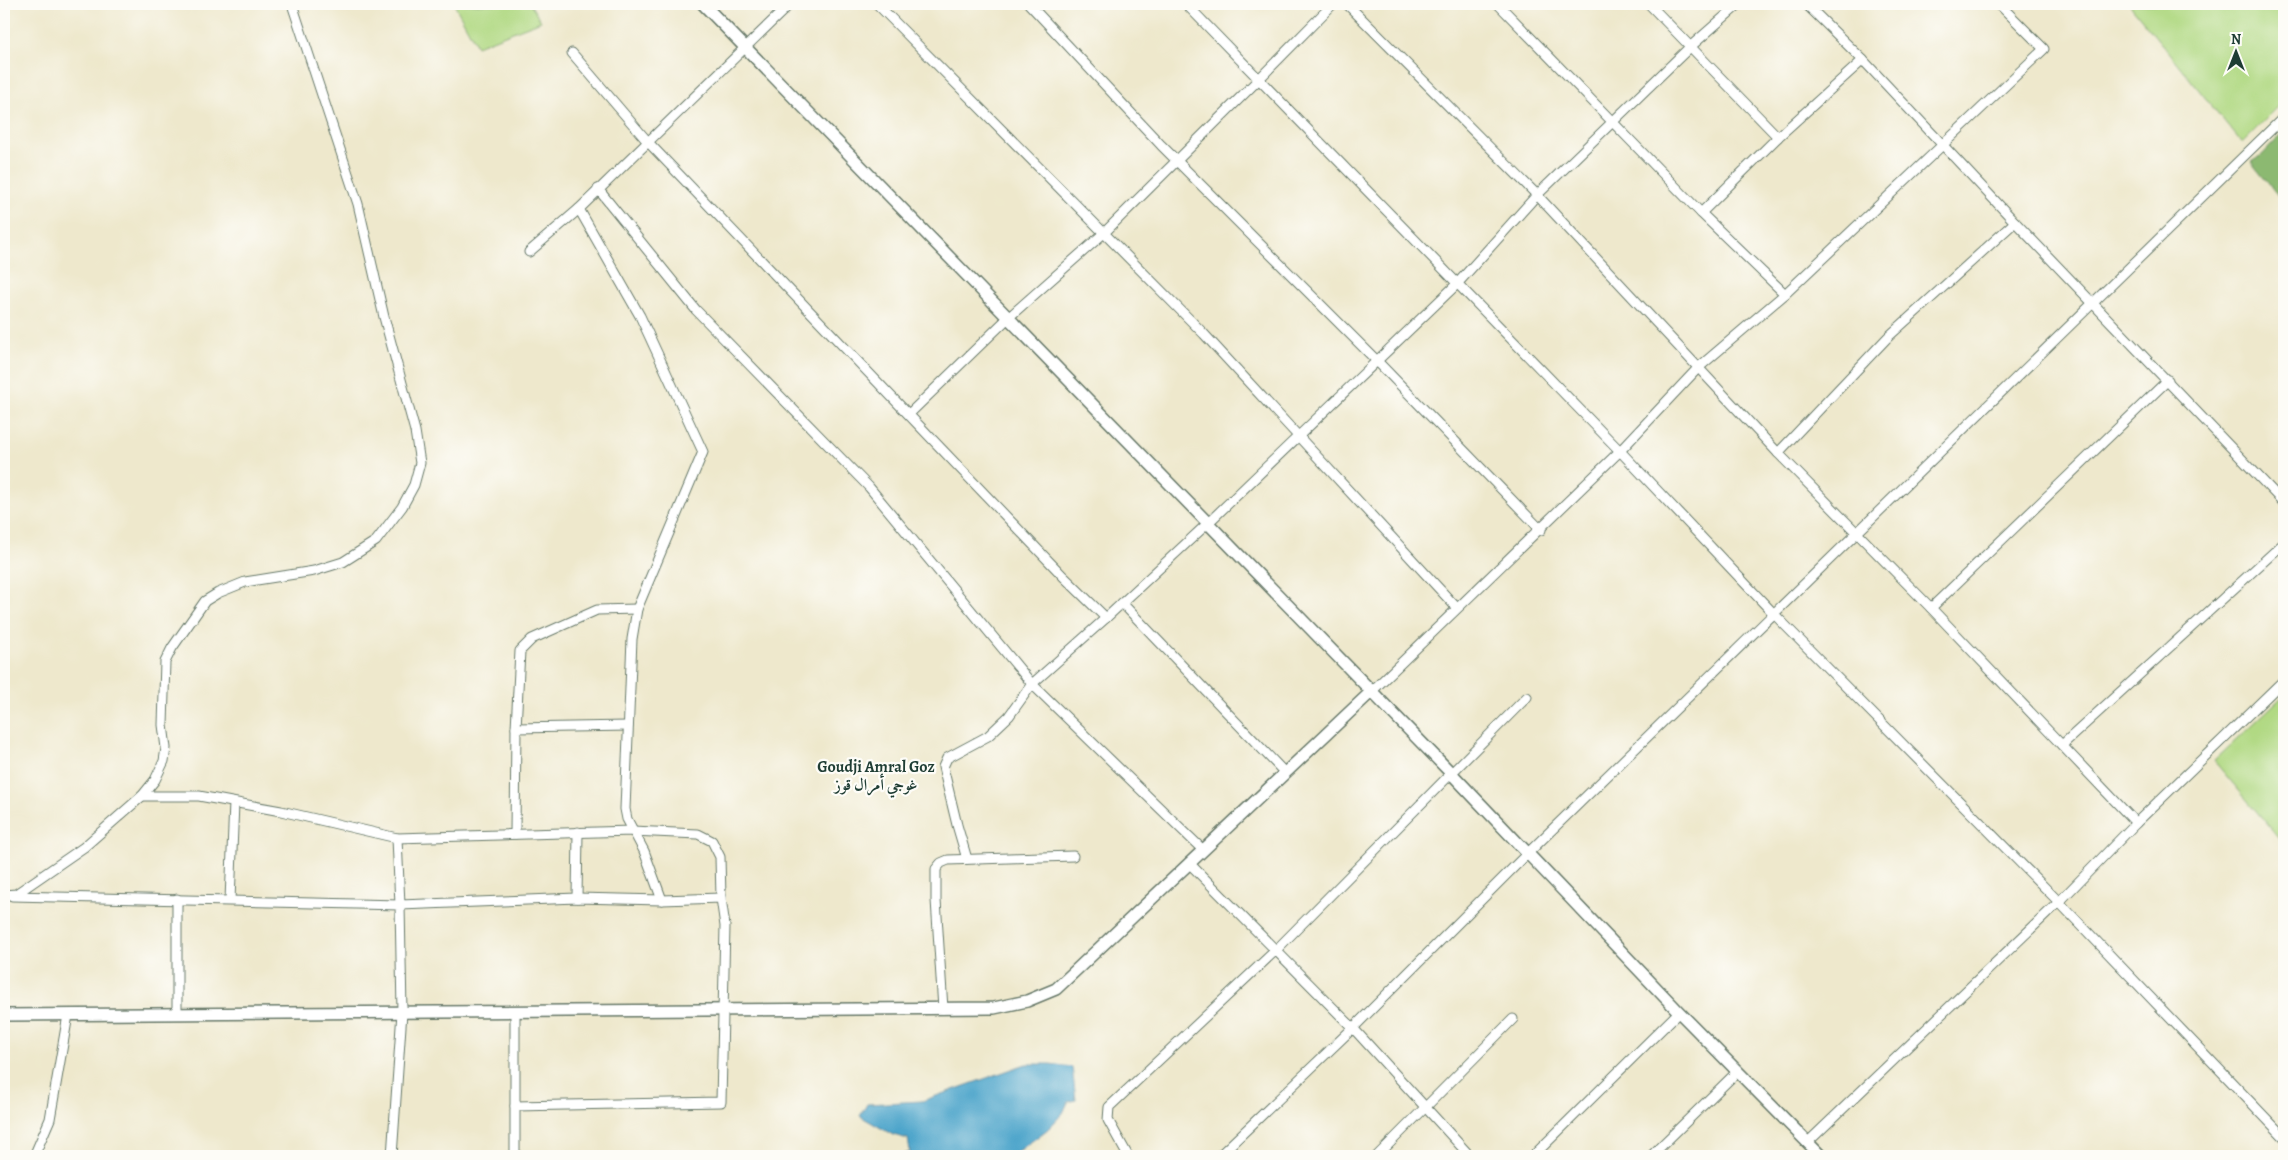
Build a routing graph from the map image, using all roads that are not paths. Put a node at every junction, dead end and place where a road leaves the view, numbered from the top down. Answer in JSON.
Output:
{"nodes":[{"id":1,"x":292,"y":4,"type":"edge"},
{"id":2,"x":703,"y":4,"type":"edge"},
{"id":3,"x":790,"y":4,"type":"edge"},
{"id":4,"x":877,"y":4,"type":"edge"},
{"id":5,"x":1029,"y":4,"type":"edge"},
{"id":6,"x":1186,"y":4,"type":"edge"},
{"id":7,"x":1333,"y":4,"type":"edge"},
{"id":8,"x":1347,"y":4,"type":"edge"},
{"id":9,"x":1498,"y":4,"type":"edge"},
{"id":10,"x":1649,"y":4,"type":"edge"},
{"id":11,"x":1739,"y":4,"type":"edge"},
{"id":12,"x":1806,"y":4,"type":"edge"},
{"id":13,"x":1999,"y":4,"type":"edge"},
{"id":14,"x":744,"y":47,"type":"junction"},
{"id":15,"x":1690,"y":47,"type":"junction"},
{"id":16,"x":572,"y":53,"type":"dead end"},
{"id":17,"x":1863,"y":60,"type":"junction"},
{"id":18,"x":1259,"y":79,"type":"junction"},
{"id":19,"x":2284,"y":117,"type":"edge"},
{"id":20,"x":1612,"y":122,"type":"junction"},
{"id":21,"x":1778,"y":137,"type":"junction"},
{"id":22,"x":648,"y":142,"type":"junction"},
{"id":23,"x":1942,"y":143,"type":"junction"},
{"id":24,"x":1178,"y":161,"type":"junction"},
{"id":25,"x":598,"y":189,"type":"junction"},
{"id":26,"x":1537,"y":195,"type":"junction"},
{"id":27,"x":579,"y":209,"type":"junction"},
{"id":28,"x":1701,"y":213,"type":"junction"},
{"id":29,"x":2015,"y":222,"type":"junction"},
{"id":30,"x":1104,"y":233,"type":"junction"},
{"id":31,"x":529,"y":252,"type":"dead end"},
{"id":32,"x":1457,"y":284,"type":"junction"},
{"id":33,"x":1785,"y":294,"type":"junction"},
{"id":34,"x":2094,"y":304,"type":"junction"},
{"id":35,"x":1008,"y":318,"type":"junction"},
{"id":36,"x":1376,"y":360,"type":"junction"},
{"id":37,"x":1698,"y":368,"type":"junction"},
{"id":38,"x":2168,"y":380,"type":"junction"},
{"id":39,"x":909,"y":414,"type":"junction"},
{"id":40,"x":1297,"y":436,"type":"junction"},
{"id":41,"x":1620,"y":451,"type":"junction"},
{"id":42,"x":1778,"y":452,"type":"junction"},
{"id":43,"x":2284,"y":503,"type":"edge"},
{"id":44,"x":1207,"y":524,"type":"junction"},
{"id":45,"x":1541,"y":530,"type":"junction"},
{"id":46,"x":1857,"y":534,"type":"junction"},
{"id":47,"x":2284,"y":543,"type":"edge"},
{"id":48,"x":1122,"y":603,"type":"junction"},
{"id":49,"x":1456,"y":607,"type":"junction"},
{"id":50,"x":637,"y":608,"type":"junction"},
{"id":51,"x":1931,"y":608,"type":"junction"},
{"id":52,"x":1774,"y":614,"type":"junction"},
{"id":53,"x":1106,"y":618,"type":"junction"},
{"id":54,"x":2284,"y":680,"type":"edge"},
{"id":55,"x":1032,"y":684,"type":"junction"},
{"id":56,"x":1371,"y":692,"type":"junction"},
{"id":57,"x":1527,"y":697,"type":"dead end"},
{"id":58,"x":628,"y":726,"type":"junction"},
{"id":59,"x":516,"y":728,"type":"junction"},
{"id":60,"x":2062,"y":745,"type":"junction"},
{"id":61,"x":1285,"y":773,"type":"junction"},
{"id":62,"x":1451,"y":773,"type":"junction"},
{"id":63,"x":142,"y":796,"type":"junction"},
{"id":64,"x":234,"y":803,"type":"junction"},
{"id":65,"x":2136,"y":823,"type":"junction"},
{"id":66,"x":632,"y":831,"type":"junction"},
{"id":67,"x":578,"y":832,"type":"junction"},
{"id":68,"x":515,"y":834,"type":"junction"},
{"id":69,"x":398,"y":838,"type":"junction"},
{"id":70,"x":1203,"y":850,"type":"junction"},
{"id":71,"x":1527,"y":854,"type":"junction"},
{"id":72,"x":1073,"y":856,"type":"dead end"},
{"id":73,"x":967,"y":859,"type":"junction"},
{"id":74,"x":1189,"y":864,"type":"junction"},
{"id":75,"x":4,"y":896,"type":"edge"},
{"id":76,"x":577,"y":898,"type":"junction"},
{"id":77,"x":721,"y":898,"type":"junction"},
{"id":78,"x":177,"y":899,"type":"junction"},
{"id":79,"x":230,"y":900,"type":"junction"},
{"id":80,"x":662,"y":900,"type":"junction"},
{"id":81,"x":2059,"y":902,"type":"junction"},
{"id":82,"x":400,"y":905,"type":"junction"},
{"id":83,"x":1276,"y":950,"type":"junction"},
{"id":84,"x":943,"y":1009,"type":"junction"},
{"id":85,"x":723,"y":1010,"type":"junction"},
{"id":86,"x":402,"y":1012,"type":"junction"},
{"id":87,"x":515,"y":1012,"type":"junction"},
{"id":88,"x":1678,"y":1012,"type":"junction"},
{"id":89,"x":177,"y":1014,"type":"junction"},
{"id":90,"x":4,"y":1015,"type":"edge"},
{"id":91,"x":68,"y":1015,"type":"junction"},
{"id":92,"x":1514,"y":1019,"type":"dead end"},
{"id":93,"x":1353,"y":1028,"type":"junction"},
{"id":94,"x":1738,"y":1071,"type":"junction"},
{"id":95,"x":515,"y":1106,"type":"junction"},
{"id":96,"x":1426,"y":1108,"type":"junction"},
{"id":97,"x":2284,"y":1137,"type":"edge"},
{"id":98,"x":1807,"y":1143,"type":"junction"},
{"id":99,"x":34,"y":1156,"type":"edge"},
{"id":100,"x":392,"y":1156,"type":"edge"},
{"id":101,"x":515,"y":1156,"type":"edge"},
{"id":102,"x":1128,"y":1156,"type":"edge"},
{"id":103,"x":1219,"y":1156,"type":"edge"},
{"id":104,"x":1377,"y":1156,"type":"edge"},
{"id":105,"x":1470,"y":1156,"type":"edge"},
{"id":106,"x":1534,"y":1156,"type":"edge"},
{"id":107,"x":1651,"y":1156,"type":"edge"},
{"id":108,"x":1821,"y":1156,"type":"edge"}],
"edges":[{"from":1,"to":63,"type":"street"},
{"from":2,"to":14,"type":"street"},
{"from":3,"to":14,"type":"street"},
{"from":4,"to":30,"type":"street"},
{"from":5,"to":24,"type":"street"},
{"from":6,"to":18,"type":"street"},
{"from":7,"to":18,"type":"street"},
{"from":8,"to":26,"type":"street"},
{"from":9,"to":20,"type":"street"},
{"from":10,"to":15,"type":"street"},
{"from":11,"to":15,"type":"street"},
{"from":12,"to":17,"type":"street"},
{"from":13,"to":23,"type":"street"},
{"from":14,"to":22,"type":"street"},
{"from":14,"to":35,"type":"street"},
{"from":15,"to":20,"type":"street"},
{"from":15,"to":21,"type":"street"},
{"from":16,"to":22,"type":"street"},
{"from":17,"to":21,"type":"street"},
{"from":17,"to":23,"type":"street"},
{"from":18,"to":24,"type":"street"},
{"from":18,"to":32,"type":"street"},
{"from":19,"to":34,"type":"street"},
{"from":20,"to":26,"type":"street"},
{"from":20,"to":28,"type":"street"},
{"from":21,"to":28,"type":"street"},
{"from":22,"to":25,"type":"street"},
{"from":22,"to":39,"type":"street"},
{"from":23,"to":29,"type":"street"},
{"from":23,"to":33,"type":"street"},
{"from":24,"to":30,"type":"street"},
{"from":24,"to":36,"type":"street"},
{"from":25,"to":27,"type":"street"},
{"from":25,"to":55,"type":"street"},
{"from":26,"to":32,"type":"street"},
{"from":26,"to":37,"type":"street"},
{"from":27,"to":31,"type":"street"},
{"from":27,"to":50,"type":"street"},
{"from":28,"to":33,"type":"street"},
{"from":29,"to":34,"type":"street"},
{"from":29,"to":42,"type":"street"},
{"from":30,"to":35,"type":"street"},
{"from":30,"to":40,"type":"street"},
{"from":32,"to":36,"type":"street"},
{"from":32,"to":41,"type":"street"},
{"from":33,"to":37,"type":"street"},
{"from":34,"to":38,"type":"street"},
{"from":34,"to":46,"type":"street"},
{"from":35,"to":39,"type":"street"},
{"from":35,"to":44,"type":"street"},
{"from":36,"to":40,"type":"street"},
{"from":36,"to":45,"type":"street"},
{"from":37,"to":41,"type":"street"},
{"from":37,"to":42,"type":"street"},
{"from":38,"to":43,"type":"street"},
{"from":38,"to":51,"type":"street"},
{"from":39,"to":53,"type":"street"},
{"from":40,"to":44,"type":"street"},
{"from":40,"to":49,"type":"street"},
{"from":41,"to":45,"type":"street"},
{"from":41,"to":52,"type":"street"},
{"from":42,"to":46,"type":"street"},
{"from":44,"to":48,"type":"street"},
{"from":44,"to":56,"type":"street"},
{"from":45,"to":49,"type":"street"},
{"from":46,"to":51,"type":"street"},
{"from":46,"to":52,"type":"street"},
{"from":47,"to":60,"type":"street"},
{"from":48,"to":53,"type":"street"},
{"from":48,"to":61,"type":"street"},
{"from":49,"to":56,"type":"street"},
{"from":50,"to":58,"type":"street"},
{"from":50,"to":59,"type":"street"},
{"from":51,"to":60,"type":"street"},
{"from":52,"to":71,"type":"street"},
{"from":52,"to":81,"type":"street"},
{"from":53,"to":55,"type":"street"},
{"from":54,"to":65,"type":"street"},
{"from":55,"to":70,"type":"street"},
{"from":55,"to":73,"type":"street"},
{"from":56,"to":61,"type":"street"},
{"from":56,"to":62,"type":"street"},
{"from":57,"to":62,"type":"street"},
{"from":58,"to":59,"type":"street"},
{"from":58,"to":66,"type":"street"},
{"from":59,"to":68,"type":"street"},
{"from":60,"to":65,"type":"street"},
{"from":61,"to":70,"type":"street"},
{"from":62,"to":71,"type":"street"},
{"from":62,"to":83,"type":"street"},
{"from":63,"to":64,"type":"street"},
{"from":63,"to":75,"type":"street"},
{"from":64,"to":69,"type":"street"},
{"from":64,"to":79,"type":"street"},
{"from":65,"to":81,"type":"street"},
{"from":66,"to":67,"type":"street"},
{"from":66,"to":77,"type":"street"},
{"from":66,"to":80,"type":"street"},
{"from":67,"to":68,"type":"street"},
{"from":67,"to":76,"type":"street"},
{"from":68,"to":69,"type":"street"},
{"from":69,"to":82,"type":"street"},
{"from":70,"to":74,"type":"street"},
{"from":71,"to":88,"type":"street"},
{"from":71,"to":93,"type":"street"},
{"from":72,"to":73,"type":"street"},
{"from":73,"to":84,"type":"street"},
{"from":74,"to":83,"type":"street"},
{"from":74,"to":84,"type":"street"},
{"from":75,"to":78,"type":"street"},
{"from":76,"to":80,"type":"street"},
{"from":76,"to":82,"type":"street"},
{"from":77,"to":80,"type":"street"},
{"from":77,"to":85,"type":"street"},
{"from":78,"to":79,"type":"street"},
{"from":78,"to":89,"type":"street"},
{"from":79,"to":82,"type":"street"},
{"from":81,"to":97,"type":"street"},
{"from":81,"to":98,"type":"street"},
{"from":82,"to":86,"type":"street"},
{"from":83,"to":93,"type":"street"},
{"from":83,"to":102,"type":"street"},
{"from":84,"to":85,"type":"street"},
{"from":85,"to":87,"type":"street"},
{"from":85,"to":95,"type":"street"},
{"from":86,"to":87,"type":"street"},
{"from":86,"to":89,"type":"street"},
{"from":86,"to":100,"type":"street"},
{"from":87,"to":95,"type":"street"},
{"from":88,"to":94,"type":"street"},
{"from":88,"to":106,"type":"street"},
{"from":89,"to":91,"type":"street"},
{"from":90,"to":91,"type":"street"},
{"from":91,"to":99,"type":"street"},
{"from":92,"to":96,"type":"street"},
{"from":93,"to":96,"type":"street"},
{"from":93,"to":103,"type":"street"},
{"from":94,"to":98,"type":"street"},
{"from":94,"to":107,"type":"street"},
{"from":95,"to":101,"type":"street"},
{"from":96,"to":104,"type":"street"},
{"from":96,"to":105,"type":"street"},
{"from":98,"to":108,"type":"street"}]}
